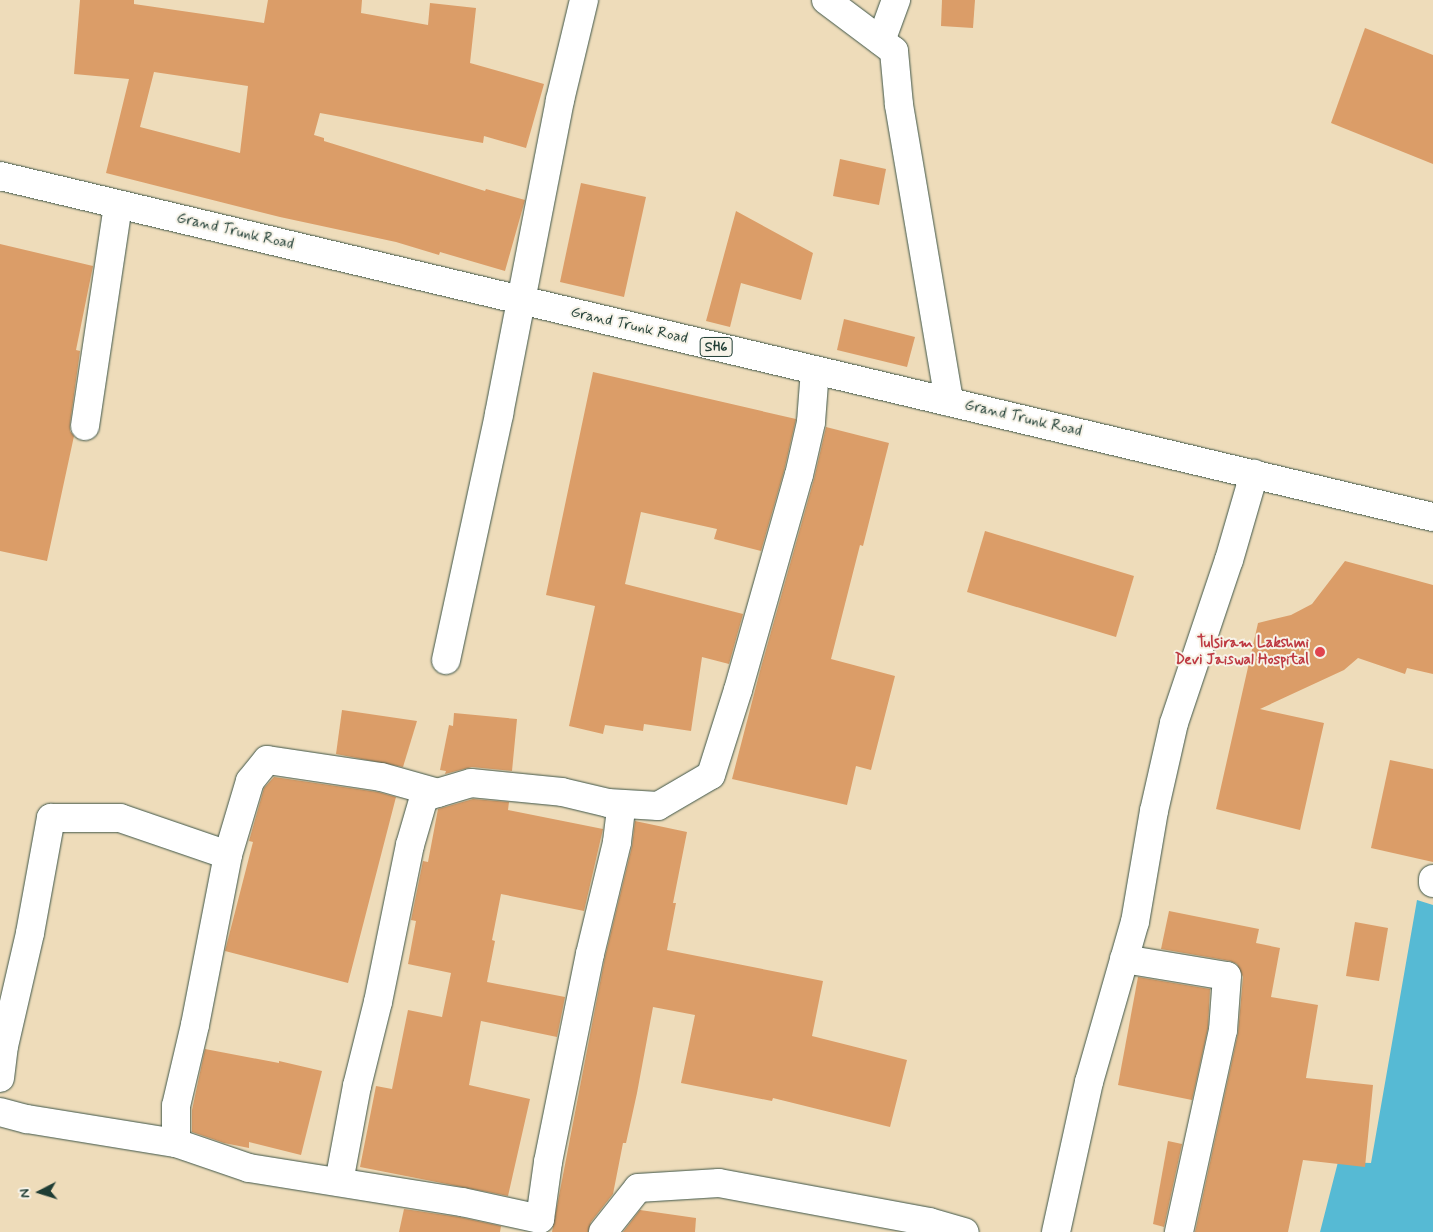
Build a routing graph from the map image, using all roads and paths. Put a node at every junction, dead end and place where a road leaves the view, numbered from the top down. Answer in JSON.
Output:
{"nodes":[{"id":1,"x":584,"y":0,"type":"edge"},
{"id":2,"x":826,"y":0,"type":"edge"},
{"id":3,"x":896,"y":0,"type":"edge"},
{"id":4,"x":881,"y":41,"type":"junction"},
{"id":5,"x":0,"y":176,"type":"edge"},
{"id":6,"x":118,"y":204,"type":"junction"},
{"id":7,"x":519,"y":300,"type":"junction"},
{"id":8,"x":815,"y":370,"type":"junction"},
{"id":9,"x":949,"y":402,"type":"junction"},
{"id":10,"x":85,"y":426,"type":"dead end"},
{"id":11,"x":1254,"y":474,"type":"junction"},
{"id":12,"x":1433,"y":517,"type":"edge"},
{"id":13,"x":446,"y":660,"type":"dead end"},
{"id":14,"x":438,"y":793,"type":"junction"},
{"id":15,"x":622,"y":804,"type":"junction"},
{"id":16,"x":228,"y":855,"type":"junction"},
{"id":17,"x":1124,"y":959,"type":"junction"},
{"id":18,"x":0,"y":1078,"type":"edge"},
{"id":19,"x":0,"y":1112,"type":"edge"},
{"id":20,"x":176,"y":1143,"type":"junction"},
{"id":21,"x":339,"y":1182,"type":"junction"},
{"id":22,"x":549,"y":1225,"type":"edge"},
{"id":23,"x":603,"y":1232,"type":"edge"},
{"id":24,"x":965,"y":1232,"type":"edge"},
{"id":25,"x":1056,"y":1232,"type":"edge"},
{"id":26,"x":1179,"y":1232,"type":"edge"}],
"edges":[{"from":1,"to":7,"type":"street"},
{"from":2,"to":4,"type":"street"},
{"from":3,"to":4,"type":"street"},
{"from":4,"to":9,"type":"street"},
{"from":5,"to":6,"type":"street","name":"Grand Trunk Road","number":"SH6"},
{"from":6,"to":7,"type":"street","name":"Grand Trunk Road","number":"SH6"},
{"from":6,"to":10,"type":"street"},
{"from":7,"to":8,"type":"street","name":"Grand Trunk Road","number":"SH6"},
{"from":7,"to":13,"type":"street"},
{"from":8,"to":9,"type":"street","name":"Grand Trunk Road","number":"SH6"},
{"from":8,"to":15,"type":"street"},
{"from":9,"to":11,"type":"street","name":"Grand Trunk Road","number":"SH6"},
{"from":11,"to":12,"type":"street","name":"Grand Trunk Road","number":"SH6"},
{"from":11,"to":17,"type":"street"},
{"from":14,"to":15,"type":"street"},
{"from":14,"to":16,"type":"street"},
{"from":14,"to":21,"type":"street"},
{"from":15,"to":22,"type":"street"},
{"from":16,"to":18,"type":"street"},
{"from":16,"to":20,"type":"street"},
{"from":17,"to":25,"type":"street"},
{"from":17,"to":26,"type":"street"},
{"from":19,"to":20,"type":"street"},
{"from":20,"to":21,"type":"street"},
{"from":21,"to":22,"type":"street"},
{"from":23,"to":24,"type":"street"}]}
